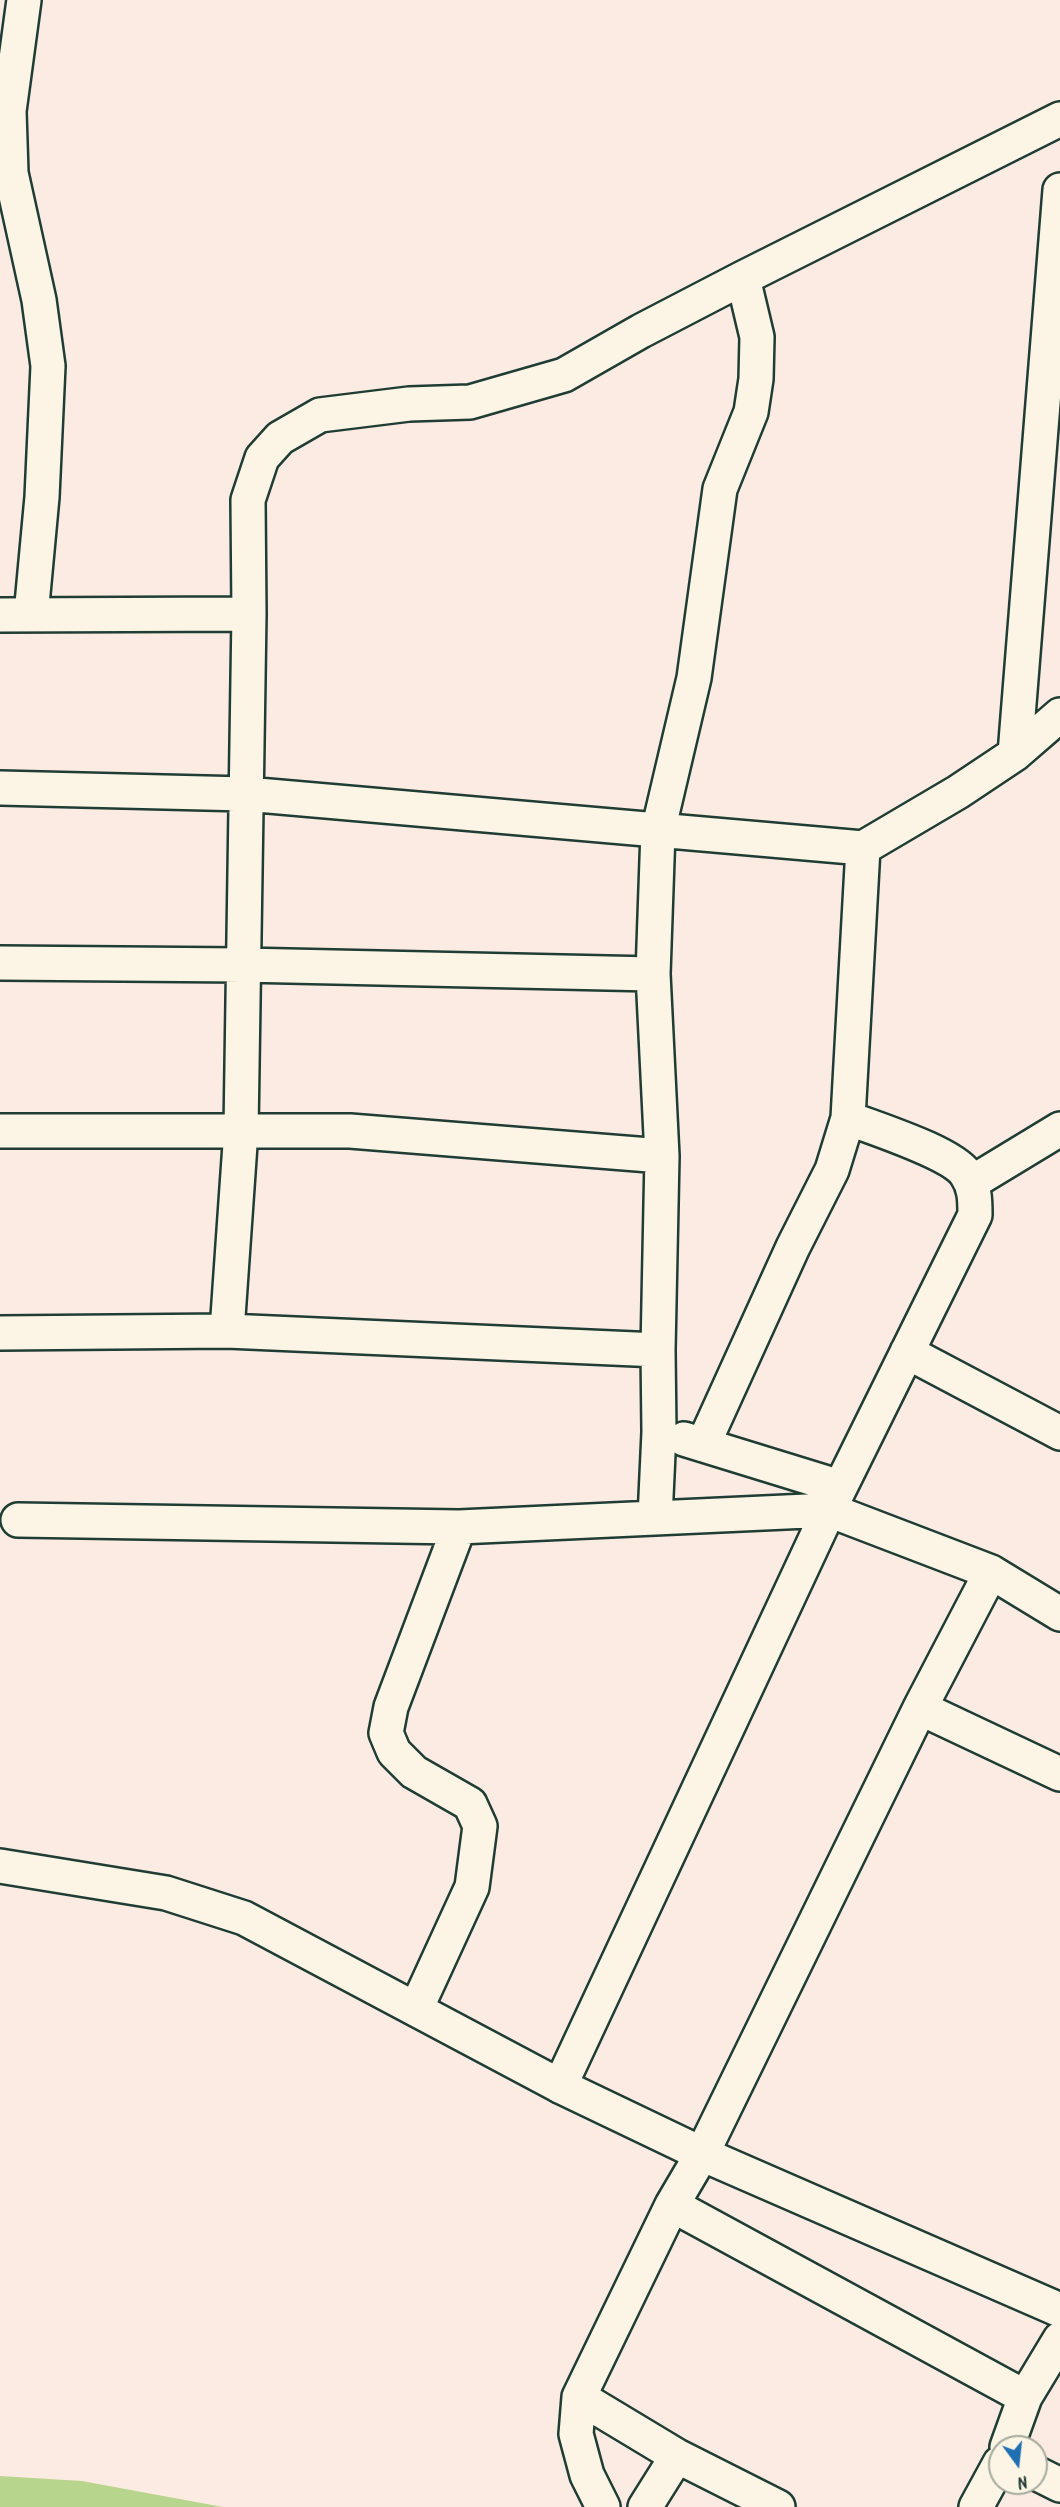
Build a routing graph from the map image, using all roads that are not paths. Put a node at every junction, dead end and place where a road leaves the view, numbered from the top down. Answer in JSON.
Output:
{"nodes":[{"id":1,"x":24,"y":0,"type":"edge"},
{"id":2,"x":1060,"y":119,"type":"edge"},
{"id":3,"x":1060,"y":190,"type":"edge"},
{"id":4,"x":743,"y":278,"type":"junction"},
{"id":5,"x":249,"y":614,"type":"junction"},
{"id":6,"x":16,"y":615,"type":"edge"},
{"id":7,"x":1060,"y":715,"type":"edge"},
{"id":8,"x":1015,"y":754,"type":"junction"},
{"id":9,"x":0,"y":788,"type":"edge"},
{"id":10,"x":246,"y":794,"type":"junction"},
{"id":11,"x":658,"y":831,"type":"junction"},
{"id":12,"x":863,"y":848,"type":"junction"},
{"id":13,"x":0,"y":963,"type":"edge"},
{"id":14,"x":243,"y":965,"type":"junction"},
{"id":15,"x":653,"y":974,"type":"junction"},
{"id":16,"x":848,"y":1118,"type":"junction"},
{"id":17,"x":1060,"y":1129,"type":"edge"},
{"id":18,"x":241,"y":1130,"type":"junction"},
{"id":19,"x":0,"y":1131,"type":"edge"},
{"id":20,"x":662,"y":1156,"type":"junction"},
{"id":21,"x":971,"y":1183,"type":"junction"},
{"id":22,"x":227,"y":1331,"type":"junction"},
{"id":23,"x":0,"y":1334,"type":"edge"},
{"id":24,"x":658,"y":1350,"type":"junction"},
{"id":25,"x":907,"y":1352,"type":"junction"},
{"id":26,"x":659,"y":1432,"type":"junction"},
{"id":27,"x":1060,"y":1433,"type":"edge"},
{"id":28,"x":703,"y":1445,"type":"junction"},
{"id":29,"x":835,"y":1499,"type":"junction"},
{"id":30,"x":655,"y":1518,"type":"junction"},
{"id":31,"x":18,"y":1520,"type":"dead end"},
{"id":32,"x":459,"y":1527,"type":"junction"},
{"id":33,"x":991,"y":1572,"type":"junction"},
{"id":34,"x":1060,"y":1614,"type":"edge"},
{"id":35,"x":920,"y":1708,"type":"junction"},
{"id":36,"x":1060,"y":1774,"type":"edge"},
{"id":37,"x":0,"y":1866,"type":"edge"},
{"id":38,"x":416,"y":2009,"type":"junction"},
{"id":39,"x":560,"y":2085,"type":"junction"},
{"id":40,"x":702,"y":2154,"type":"junction"},
{"id":41,"x":672,"y":2205,"type":"junction"},
{"id":42,"x":1060,"y":2310,"type":"edge"},
{"id":43,"x":1060,"y":2339,"type":"edge"},
{"id":44,"x":579,"y":2397,"type":"junction"},
{"id":45,"x":1025,"y":2397,"type":"junction"},
{"id":46,"x":1011,"y":2435,"type":"edge"},
{"id":47,"x":676,"y":2456,"type":"junction"},
{"id":48,"x":988,"y":2485,"type":"edge"},
{"id":49,"x":603,"y":2507,"type":"edge"},
{"id":50,"x":645,"y":2507,"type":"edge"},
{"id":51,"x":778,"y":2507,"type":"edge"},
{"id":52,"x":976,"y":2507,"type":"edge"}],
"edges":[{"from":1,"to":6,"type":"street"},
{"from":2,"to":4,"type":"street"},
{"from":3,"to":8,"type":"street"},
{"from":4,"to":5,"type":"street"},
{"from":4,"to":11,"type":"street"},
{"from":5,"to":6,"type":"street"},
{"from":5,"to":10,"type":"street"},
{"from":7,"to":8,"type":"street"},
{"from":8,"to":12,"type":"street"},
{"from":9,"to":10,"type":"street"},
{"from":10,"to":11,"type":"street"},
{"from":10,"to":14,"type":"street"},
{"from":11,"to":12,"type":"street"},
{"from":11,"to":15,"type":"street"},
{"from":12,"to":16,"type":"street"},
{"from":13,"to":14,"type":"street"},
{"from":14,"to":15,"type":"street"},
{"from":14,"to":18,"type":"street"},
{"from":15,"to":20,"type":"street"},
{"from":16,"to":21,"type":"street"},
{"from":16,"to":28,"type":"street"},
{"from":17,"to":21,"type":"street"},
{"from":18,"to":19,"type":"street"},
{"from":18,"to":20,"type":"street"},
{"from":18,"to":22,"type":"street"},
{"from":20,"to":24,"type":"street"},
{"from":21,"to":25,"type":"street"},
{"from":22,"to":23,"type":"street"},
{"from":22,"to":24,"type":"street"},
{"from":24,"to":26,"type":"street"},
{"from":25,"to":27,"type":"street"},
{"from":25,"to":29,"type":"street"},
{"from":26,"to":28,"type":"street"},
{"from":26,"to":30,"type":"street"},
{"from":28,"to":29,"type":"street"},
{"from":29,"to":30,"type":"street"},
{"from":29,"to":33,"type":"street"},
{"from":29,"to":39,"type":"street"},
{"from":30,"to":32,"type":"street"},
{"from":31,"to":32,"type":"street"},
{"from":32,"to":38,"type":"street"},
{"from":33,"to":34,"type":"street"},
{"from":33,"to":35,"type":"street"},
{"from":35,"to":36,"type":"street"},
{"from":35,"to":40,"type":"street"},
{"from":37,"to":38,"type":"street"},
{"from":38,"to":39,"type":"street"},
{"from":39,"to":40,"type":"street"},
{"from":40,"to":41,"type":"street"},
{"from":40,"to":42,"type":"street"},
{"from":41,"to":44,"type":"street"},
{"from":41,"to":45,"type":"street"},
{"from":43,"to":45,"type":"street"},
{"from":44,"to":47,"type":"street"},
{"from":44,"to":49,"type":"street"},
{"from":45,"to":46,"type":"street"},
{"from":47,"to":50,"type":"street"},
{"from":47,"to":51,"type":"street"},
{"from":48,"to":52,"type":"street"}]}
